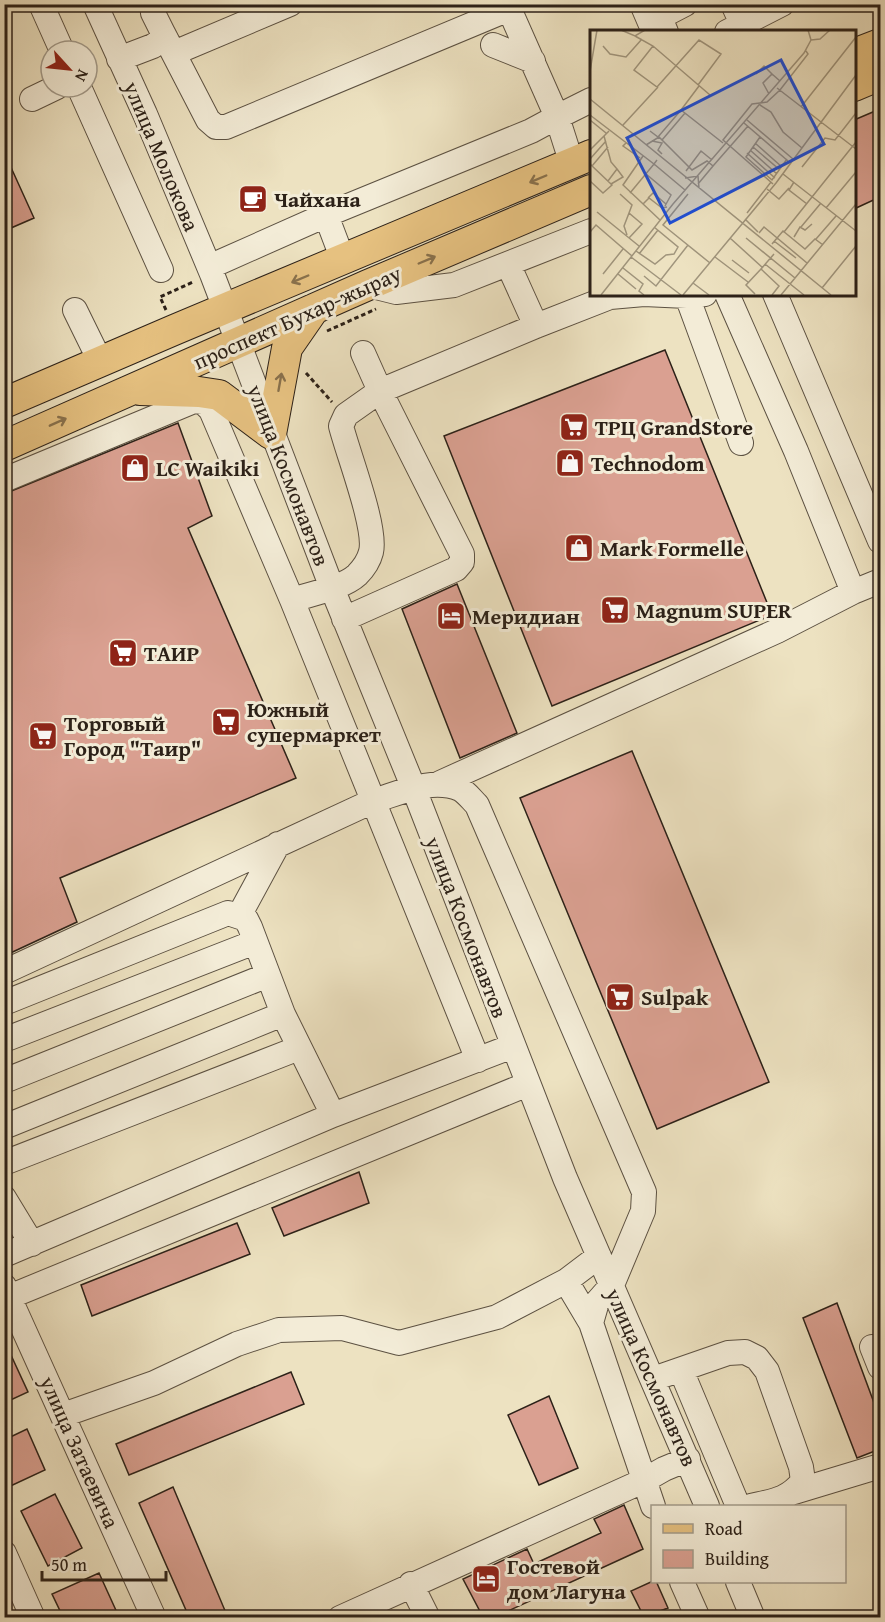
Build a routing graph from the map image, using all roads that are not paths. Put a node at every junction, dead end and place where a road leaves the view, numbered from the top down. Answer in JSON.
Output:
{"nodes":[{"id":1,"x":41,"y":4,"type":"edge"},
{"id":2,"x":95,"y":4,"type":"edge"},
{"id":3,"x":152,"y":4,"type":"edge"},
{"id":4,"x":290,"y":4,"type":"edge"},
{"id":5,"x":642,"y":4,"type":"edge"},
{"id":6,"x":685,"y":4,"type":"edge"},
{"id":7,"x":782,"y":4,"type":"edge"},
{"id":8,"x":508,"y":7,"type":"edge"},
{"id":9,"x":734,"y":20,"type":"edge"},
{"id":10,"x":653,"y":30,"type":"edge"},
{"id":11,"x":665,"y":30,"type":"edge"},
{"id":12,"x":57,"y":39,"type":"edge"},
{"id":13,"x":169,"y":43,"type":"junction"},
{"id":14,"x":880,"y":44,"type":"edge"},
{"id":15,"x":493,"y":45,"type":"dead end"},
{"id":16,"x":855,"y":54,"type":"edge"},
{"id":17,"x":119,"y":58,"type":"junction"},
{"id":18,"x":532,"y":61,"type":"junction"},
{"id":19,"x":880,"y":75,"type":"edge"},
{"id":20,"x":855,"y":86,"type":"edge"},
{"id":21,"x":39,"y":96,"type":"edge"},
{"id":22,"x":32,"y":99,"type":"dead end"},
{"id":23,"x":84,"y":99,"type":"edge"},
{"id":24,"x":590,"y":100,"type":"edge"},
{"id":25,"x":557,"y":117,"type":"junction"},
{"id":26,"x":582,"y":159,"type":"edge"},
{"id":27,"x":590,"y":190,"type":"edge"},
{"id":28,"x":326,"y":215,"type":"junction"},
{"id":29,"x":590,"y":231,"type":"edge"},
{"id":30,"x":343,"y":260,"type":"junction"},
{"id":31,"x":508,"y":264,"type":"junction"},
{"id":32,"x":209,"y":267,"type":"junction"},
{"id":33,"x":161,"y":270,"type":"dead end"},
{"id":34,"x":374,"y":296,"type":"junction"},
{"id":35,"x":621,"y":296,"type":"edge"},
{"id":36,"x":696,"y":296,"type":"edge"},
{"id":37,"x":728,"y":296,"type":"edge"},
{"id":38,"x":776,"y":296,"type":"edge"},
{"id":39,"x":225,"y":309,"type":"junction"},
{"id":40,"x":75,"y":310,"type":"dead end"},
{"id":41,"x":316,"y":322,"type":"junction"},
{"id":42,"x":536,"y":326,"type":"junction"},
{"id":43,"x":238,"y":343,"type":"junction"},
{"id":44,"x":363,"y":353,"type":"dead end"},
{"id":45,"x":101,"y":363,"type":"junction"},
{"id":46,"x":131,"y":390,"type":"junction"},
{"id":47,"x":380,"y":391,"type":"junction"},
{"id":48,"x":4,"y":403,"type":"edge"},
{"id":49,"x":271,"y":434,"type":"junction"},
{"id":50,"x":741,"y":443,"type":"dead end"},
{"id":51,"x":4,"y":446,"type":"edge"},
{"id":52,"x":4,"y":480,"type":"edge"},
{"id":53,"x":880,"y":541,"type":"edge"},
{"id":54,"x":880,"y":581,"type":"edge"},
{"id":55,"x":332,"y":588,"type":"junction"},
{"id":56,"x":853,"y":592,"type":"junction"},
{"id":57,"x":292,"y":600,"type":"junction"},
{"id":58,"x":344,"y":619,"type":"junction"},
{"id":59,"x":440,"y":783,"type":"junction"},
{"id":60,"x":414,"y":789,"type":"junction"},
{"id":61,"x":373,"y":801,"type":"junction"},
{"id":62,"x":278,"y":844,"type":"junction"},
{"id":63,"x":239,"y":916,"type":"junction"},
{"id":64,"x":255,"y":942,"type":"junction"},
{"id":65,"x":4,"y":972,"type":"edge"},
{"id":66,"x":268,"y":975,"type":"junction"},
{"id":67,"x":4,"y":1003,"type":"edge"},
{"id":68,"x":283,"y":1014,"type":"junction"},
{"id":69,"x":4,"y":1040,"type":"edge"},
{"id":70,"x":513,"y":1046,"type":"junction"},
{"id":71,"x":299,"y":1048,"type":"junction"},
{"id":72,"x":478,"y":1060,"type":"junction"},
{"id":73,"x":4,"y":1081,"type":"edge"},
{"id":74,"x":528,"y":1084,"type":"junction"},
{"id":75,"x":333,"y":1115,"type":"junction"},
{"id":76,"x":4,"y":1127,"type":"edge"},
{"id":77,"x":4,"y":1163,"type":"edge"},
{"id":78,"x":4,"y":1198,"type":"edge"},
{"id":79,"x":32,"y":1244,"type":"junction"},
{"id":80,"x":4,"y":1255,"type":"edge"},
{"id":81,"x":599,"y":1256,"type":"junction"},
{"id":82,"x":566,"y":1281,"type":"junction"},
{"id":83,"x":612,"y":1285,"type":"junction"},
{"id":84,"x":7,"y":1292,"type":"edge"},
{"id":85,"x":591,"y":1323,"type":"junction"},
{"id":86,"x":681,"y":1370,"type":"junction"},
{"id":87,"x":653,"y":1379,"type":"junction"},
{"id":88,"x":63,"y":1415,"type":"junction"},
{"id":89,"x":688,"y":1459,"type":"junction"},
{"id":90,"x":880,"y":1466,"type":"edge"},
{"id":91,"x":643,"y":1481,"type":"junction"},
{"id":92,"x":794,"y":1492,"type":"junction"},
{"id":93,"x":653,"y":1505,"type":"edge"},
{"id":94,"x":707,"y":1505,"type":"edge"},
{"id":95,"x":738,"y":1505,"type":"edge"},
{"id":96,"x":755,"y":1505,"type":"edge"},
{"id":97,"x":4,"y":1553,"type":"edge"},
{"id":98,"x":683,"y":1583,"type":"edge"},
{"id":99,"x":739,"y":1583,"type":"edge"},
{"id":100,"x":411,"y":1584,"type":"junction"},
{"id":101,"x":33,"y":1617,"type":"edge"},
{"id":102,"x":154,"y":1617,"type":"edge"},
{"id":103,"x":340,"y":1617,"type":"edge"},
{"id":104,"x":428,"y":1617,"type":"edge"},
{"id":105,"x":698,"y":1617,"type":"edge"},
{"id":106,"x":753,"y":1617,"type":"edge"}],
"edges":[{"from":1,"to":12,"type":"street"},
{"from":2,"to":17,"type":"street","name":"улица Молокова"},
{"from":3,"to":13,"type":"street"},
{"from":4,"to":13,"type":"street"},
{"from":5,"to":10,"type":"street"},
{"from":6,"to":11,"type":"street"},
{"from":7,"to":9,"type":"street"},
{"from":8,"to":13,"type":"street"},
{"from":8,"to":18,"type":"street"},
{"from":13,"to":17,"type":"street"},
{"from":14,"to":16,"type":"main road"},
{"from":15,"to":18,"type":"street"},
{"from":17,"to":32,"type":"street","name":"улица Молокова"},
{"from":18,"to":25,"type":"street"},
{"from":19,"to":20,"type":"main road"},
{"from":21,"to":22,"type":"street"},
{"from":23,"to":33,"type":"street"},
{"from":24,"to":25,"type":"street"},
{"from":25,"to":26,"type":"street"},
{"from":25,"to":28,"type":"street"},
{"from":26,"to":30,"type":"main road","name":"проспект Бухар-жырау","one_way":true},
{"from":34,"to":27,"type":"main road","name":"проспект Бухар-жырау","one_way":true},
{"from":28,"to":30,"type":"street"},
{"from":28,"to":32,"type":"street"},
{"from":29,"to":31,"type":"street"},
{"from":30,"to":39,"type":"main road","name":"проспект Бухар-жырау","one_way":true},
{"from":31,"to":34,"type":"street"},
{"from":31,"to":42,"type":"street"},
{"from":32,"to":39,"type":"street","name":"улица Молокова"},
{"from":34,"to":41,"type":"main road","name":"проспект Бухар-жырау"},
{"from":35,"to":42,"type":"street"},
{"from":36,"to":50,"type":"street"},
{"from":37,"to":56,"type":"street"},
{"from":38,"to":53,"type":"street"},
{"from":39,"to":43,"type":"street","name":"улица Космонавтов"},
{"from":39,"to":45,"type":"main road","name":"проспект Бухар-жырау"},
{"from":40,"to":45,"type":"street"},
{"from":41,"to":43,"type":"main road","name":"проспект Бухар-жырау"},
{"from":49,"to":41,"type":"main road","one_way":true},
{"from":42,"to":47,"type":"street"},
{"from":43,"to":46,"type":"main road","name":"проспект Бухар-жырау"},
{"from":43,"to":49,"type":"street","name":"улица Космонавтов"},
{"from":44,"to":47,"type":"street"},
{"from":45,"to":48,"type":"main road","name":"проспект Бухар-жырау"},
{"from":46,"to":49,"type":"main road"},
{"from":51,"to":46,"type":"main road","name":"проспект Бухар-жырау","one_way":true},
{"from":47,"to":55,"type":"street"},
{"from":47,"to":58,"type":"street"},
{"from":49,"to":55,"type":"street","name":"улица Космонавтов"},
{"from":52,"to":57,"type":"street"},
{"from":54,"to":56,"type":"street"},
{"from":55,"to":57,"type":"street"},
{"from":55,"to":58,"type":"street","name":"улица Космонавтов"},
{"from":56,"to":59,"type":"street"},
{"from":57,"to":61,"type":"street"},
{"from":58,"to":60,"type":"street","name":"улица Космонавтов"},
{"from":59,"to":60,"type":"street"},
{"from":59,"to":83,"type":"street"},
{"from":60,"to":61,"type":"street"},
{"from":60,"to":70,"type":"street","name":"улица Космонавтов"},
{"from":61,"to":62,"type":"street"},
{"from":61,"to":72,"type":"street"},
{"from":62,"to":63,"type":"street"},
{"from":62,"to":65,"type":"street"},
{"from":63,"to":64,"type":"street"},
{"from":63,"to":67,"type":"street"},
{"from":64,"to":66,"type":"street"},
{"from":64,"to":69,"type":"street"},
{"from":66,"to":68,"type":"street"},
{"from":66,"to":73,"type":"street"},
{"from":68,"to":71,"type":"street"},
{"from":68,"to":76,"type":"street"},
{"from":70,"to":72,"type":"street"},
{"from":70,"to":74,"type":"street","name":"улица Космонавтов"},
{"from":71,"to":75,"type":"street"},
{"from":71,"to":77,"type":"street"},
{"from":72,"to":75,"type":"street"},
{"from":74,"to":81,"type":"street","name":"улица Космонавтов"},
{"from":74,"to":84,"type":"street"},
{"from":75,"to":79,"type":"street"},
{"from":78,"to":79,"type":"street"},
{"from":79,"to":80,"type":"street"},
{"from":81,"to":82,"type":"street"},
{"from":81,"to":83,"type":"street","name":"улица Космонавтов"},
{"from":82,"to":85,"type":"street"},
{"from":82,"to":88,"type":"street"},
{"from":83,"to":85,"type":"street"},
{"from":83,"to":87,"type":"street","name":"улица Космонавтов"},
{"from":84,"to":88,"type":"street","name":"улица Затаевича"},
{"from":85,"to":91,"type":"street"},
{"from":86,"to":87,"type":"street"},
{"from":86,"to":92,"type":"street"},
{"from":86,"to":95,"type":"street"},
{"from":87,"to":89,"type":"street","name":"улица Космонавтов"},
{"from":88,"to":102,"type":"street","name":"улица Затаевича"},
{"from":89,"to":91,"type":"street"},
{"from":89,"to":94,"type":"street","name":"улица Космонавтов"},
{"from":90,"to":92,"type":"street"},
{"from":91,"to":93,"type":"street"},
{"from":91,"to":100,"type":"street"},
{"from":92,"to":96,"type":"street"},
{"from":97,"to":101,"type":"street"},
{"from":98,"to":105,"type":"street"},
{"from":99,"to":106,"type":"street"},
{"from":100,"to":103,"type":"street"},
{"from":100,"to":104,"type":"street"}]}
